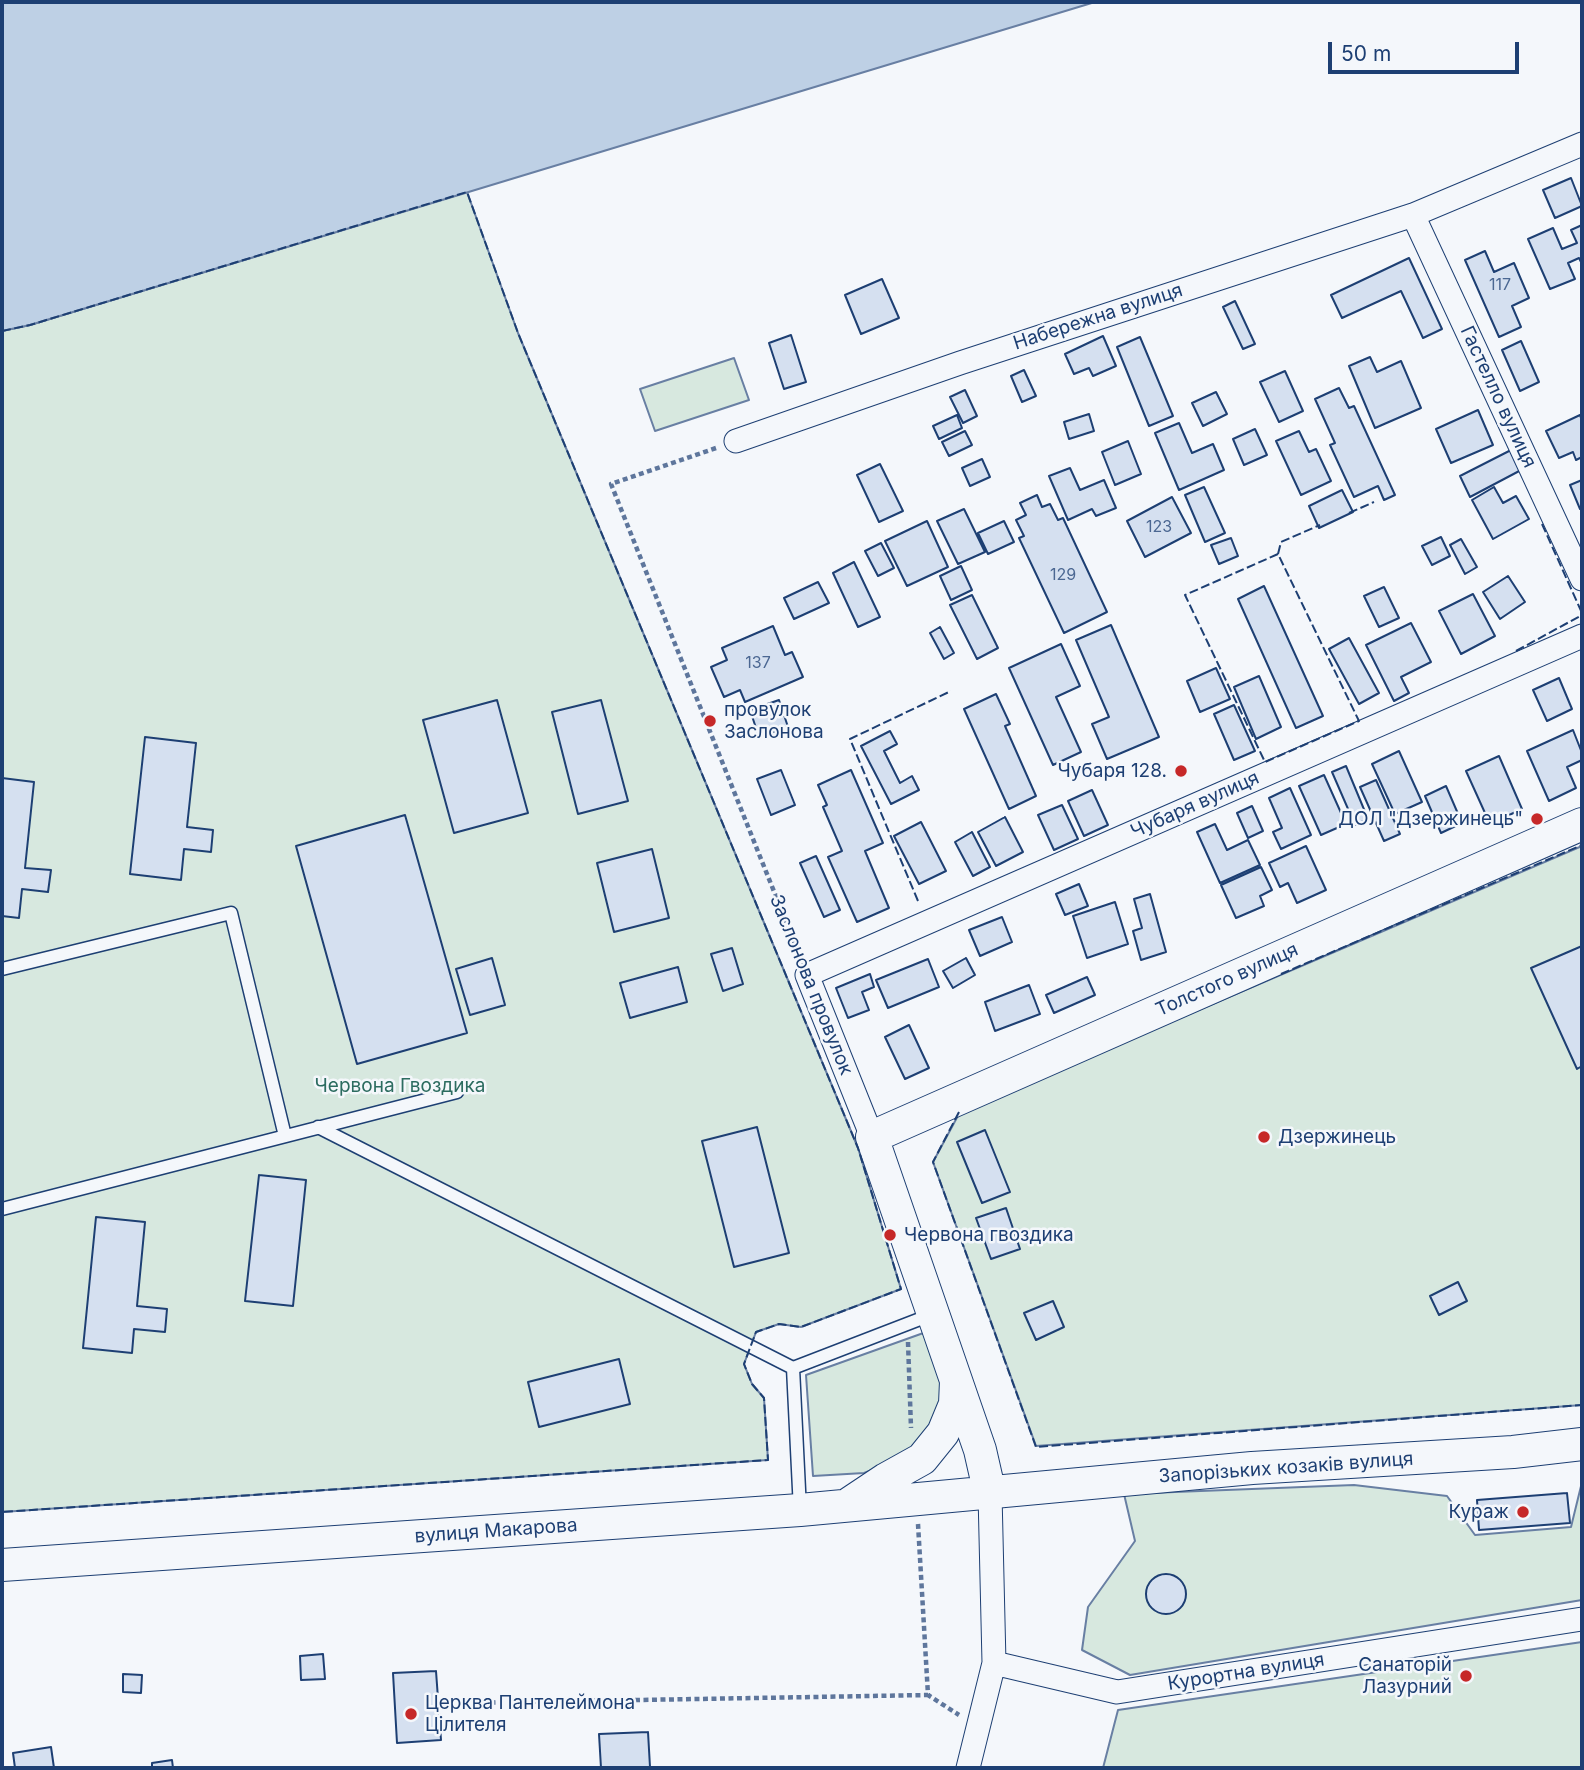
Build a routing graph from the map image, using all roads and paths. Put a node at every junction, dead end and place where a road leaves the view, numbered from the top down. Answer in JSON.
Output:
{"nodes":[{"id":1,"x":1582,"y":144,"type":"edge"},
{"id":2,"x":1413,"y":215,"type":"junction"},
{"id":3,"x":736,"y":441,"type":"joint"},
{"id":4,"x":1582,"y":579,"type":"edge"},
{"id":5,"x":1582,"y":636,"type":"edge"},
{"id":6,"x":1582,"y":824,"type":"edge"},
{"id":7,"x":2,"y":969,"type":"edge"},
{"id":8,"x":807,"y":975,"type":"junction"},
{"id":9,"x":457,"y":1092,"type":"dead end"},
{"id":10,"x":318,"y":1127,"type":"junction"},
{"id":11,"x":285,"y":1136,"type":"junction"},
{"id":12,"x":872,"y":1137,"type":"junction"},
{"id":13,"x":2,"y":1209,"type":"edge"},
{"id":14,"x":920,"y":1319,"type":"junction"},
{"id":15,"x":793,"y":1368,"type":"junction"},
{"id":16,"x":956,"y":1379,"type":"junction"},
{"id":17,"x":1582,"y":1444,"type":"edge"},
{"id":18,"x":912,"y":1466,"type":"junction"},
{"id":19,"x":990,"y":1494,"type":"junction"},
{"id":20,"x":917,"y":1498,"type":"junction"},
{"id":21,"x":848,"y":1504,"type":"junction"},
{"id":22,"x":800,"y":1510,"type":"junction"},
{"id":23,"x":2,"y":1564,"type":"edge"},
{"id":24,"x":1582,"y":1619,"type":"edge"},
{"id":25,"x":994,"y":1663,"type":"junction"},
{"id":26,"x":928,"y":1695,"type":"junction"},
{"id":27,"x":465,"y":1703,"type":"dead end"},
{"id":28,"x":978,"y":1727,"type":"junction"},
{"id":29,"x":968,"y":1768,"type":"edge"}],
"edges":[{"from":1,"to":2,"type":"street","name":"Набережна вулиця"},
{"from":2,"to":3,"type":"street","name":"Набережна вулиця"},
{"from":2,"to":4,"type":"street","name":"Гастелло вулиця"},
{"from":3,"to":8,"type":"path","name":"Заслонова провулок"},
{"from":5,"to":8,"type":"street","name":"Чубаря вулиця"},
{"from":6,"to":12,"type":"main road","name":"Толстого вулиця"},
{"from":7,"to":11,"type":"lane"},
{"from":8,"to":12,"type":"street","name":"Заслонова провулок"},
{"from":9,"to":10,"type":"lane"},
{"from":10,"to":11,"type":"lane"},
{"from":10,"to":15,"type":"lane"},
{"from":11,"to":13,"type":"lane"},
{"from":12,"to":14,"type":"main road","name":"Заслонова провулок"},
{"from":14,"to":15,"type":"lane"},
{"from":14,"to":16,"type":"main road","name":"Заслонова провулок"},
{"from":14,"to":18,"type":"path"},
{"from":15,"to":22,"type":"lane"},
{"from":16,"to":18,"type":"main road"},
{"from":16,"to":19,"type":"main road","name":"Заслонова провулок"},
{"from":17,"to":19,"type":"main road","name":"Запорізьких козаків вулиця"},
{"from":18,"to":21,"type":"main road"},
{"from":19,"to":20,"type":"main road","name":"вулиця Макарова"},
{"from":19,"to":25,"type":"street"},
{"from":20,"to":21,"type":"main road","name":"вулиця Макарова"},
{"from":20,"to":26,"type":"path"},
{"from":21,"to":22,"type":"main road","name":"вулиця Макарова"},
{"from":22,"to":23,"type":"main road","name":"вулиця Макарова"},
{"from":24,"to":25,"type":"street","name":"Курортна вулиця"},
{"from":25,"to":28,"type":"street"},
{"from":26,"to":27,"type":"path"},
{"from":26,"to":28,"type":"path"},
{"from":28,"to":29,"type":"street"}]}
